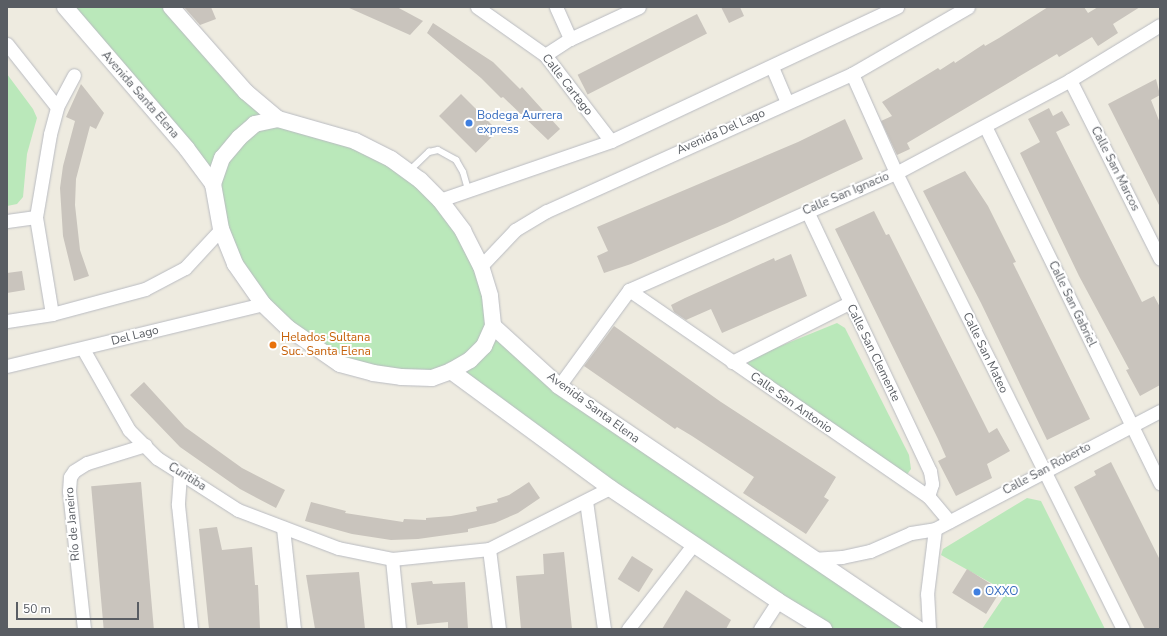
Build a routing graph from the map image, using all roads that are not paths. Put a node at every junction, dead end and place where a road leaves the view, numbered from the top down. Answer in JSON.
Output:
{"nodes":[{"id":1,"x":65,"y":7,"type":"edge"},
{"id":2,"x":171,"y":7,"type":"edge"},
{"id":3,"x":477,"y":7,"type":"edge"},
{"id":4,"x":556,"y":7,"type":"edge"},
{"id":5,"x":639,"y":7,"type":"edge"},
{"id":6,"x":897,"y":7,"type":"edge"},
{"id":7,"x":968,"y":7,"type":"edge"},
{"id":8,"x":1159,"y":29,"type":"edge"},
{"id":9,"x":570,"y":39,"type":"junction"},
{"id":10,"x":7,"y":44,"type":"edge"},
{"id":11,"x":545,"y":55,"type":"junction"},
{"id":12,"x":772,"y":67,"type":"junction"},
{"id":13,"x":852,"y":74,"type":"junction"},
{"id":14,"x":74,"y":75,"type":"dead end"},
{"id":15,"x":1070,"y":80,"type":"junction"},
{"id":16,"x":787,"y":102,"type":"junction"},
{"id":17,"x":57,"y":107,"type":"junction"},
{"id":18,"x":278,"y":119,"type":"junction"},
{"id":19,"x":985,"y":126,"type":"junction"},
{"id":20,"x":611,"y":141,"type":"junction"},
{"id":21,"x":409,"y":172,"type":"junction"},
{"id":22,"x":896,"y":173,"type":"junction"},
{"id":23,"x":213,"y":184,"type":"junction"},
{"id":24,"x":468,"y":190,"type":"junction"},
{"id":25,"x":440,"y":200,"type":"junction"},
{"id":26,"x":807,"y":211,"type":"junction"},
{"id":27,"x":36,"y":217,"type":"junction"},
{"id":28,"x":7,"y":221,"type":"edge"},
{"id":29,"x":221,"y":229,"type":"junction"},
{"id":30,"x":1160,"y":259,"type":"edge"},
{"id":31,"x":481,"y":266,"type":"junction"},
{"id":32,"x":629,"y":290,"type":"junction"},
{"id":33,"x":849,"y":303,"type":"junction"},
{"id":34,"x":263,"y":304,"type":"junction"},
{"id":35,"x":52,"y":314,"type":"junction"},
{"id":36,"x":7,"y":321,"type":"edge"},
{"id":37,"x":493,"y":326,"type":"junction"},
{"id":38,"x":83,"y":349,"type":"junction"},
{"id":39,"x":732,"y":362,"type":"junction"},
{"id":40,"x":7,"y":366,"type":"edge"},
{"id":41,"x":451,"y":371,"type":"junction"},
{"id":42,"x":559,"y":386,"type":"junction"},
{"id":43,"x":1160,"y":411,"type":"edge"},
{"id":44,"x":1130,"y":424,"type":"junction"},
{"id":45,"x":145,"y":445,"type":"junction"},
{"id":46,"x":1043,"y":471,"type":"junction"},
{"id":47,"x":180,"y":474,"type":"junction"},
{"id":48,"x":1160,"y":483,"type":"edge"},
{"id":49,"x":610,"y":488,"type":"junction"},
{"id":50,"x":928,"y":496,"type":"junction"},
{"id":51,"x":586,"y":501,"type":"junction"},
{"id":52,"x":949,"y":521,"type":"junction"},
{"id":53,"x":283,"y":528,"type":"junction"},
{"id":54,"x":935,"y":529,"type":"junction"},
{"id":55,"x":692,"y":545,"type":"junction"},
{"id":56,"x":489,"y":549,"type":"junction"},
{"id":57,"x":392,"y":559,"type":"junction"},
{"id":58,"x":813,"y":559,"type":"junction"},
{"id":59,"x":778,"y":601,"type":"junction"},
{"id":60,"x":84,"y":629,"type":"edge"},
{"id":61,"x":191,"y":629,"type":"edge"},
{"id":62,"x":294,"y":629,"type":"edge"},
{"id":63,"x":399,"y":629,"type":"edge"},
{"id":64,"x":499,"y":629,"type":"edge"},
{"id":65,"x":604,"y":629,"type":"edge"},
{"id":66,"x":628,"y":629,"type":"edge"},
{"id":67,"x":760,"y":629,"type":"edge"},
{"id":68,"x":824,"y":629,"type":"edge"},
{"id":69,"x":918,"y":629,"type":"edge"},
{"id":70,"x":929,"y":629,"type":"edge"},
{"id":71,"x":1123,"y":629,"type":"edge"}],
"edges":[{"from":1,"to":23,"type":"street","name":"Avenida Santa Elena"},
{"from":2,"to":18,"type":"street"},
{"from":3,"to":11,"type":"street","name":"Calle Cartago"},
{"from":4,"to":9,"type":"street"},
{"from":5,"to":9,"type":"street"},
{"from":6,"to":12,"type":"street"},
{"from":7,"to":13,"type":"street","name":"Avenida Del Lago"},
{"from":8,"to":15,"type":"street","name":"Calle San Ignacio"},
{"from":9,"to":11,"type":"street"},
{"from":10,"to":17,"type":"street"},
{"from":11,"to":20,"type":"street","name":"Calle Cartago"},
{"from":12,"to":16,"type":"street"},
{"from":12,"to":20,"type":"street"},
{"from":13,"to":16,"type":"street","name":"Avenida Del Lago"},
{"from":13,"to":22,"type":"street","name":"Calle San Mateo"},
{"from":14,"to":17,"type":"street"},
{"from":15,"to":19,"type":"street","name":"Calle San Ignacio"},
{"from":15,"to":30,"type":"street","name":"Calle San Marcos"},
{"from":16,"to":31,"type":"street","name":"Avenida Del Lago"},
{"from":17,"to":27,"type":"street"},
{"from":18,"to":21,"type":"street"},
{"from":18,"to":23,"type":"street"},
{"from":19,"to":22,"type":"street","name":"Calle San Ignacio"},
{"from":19,"to":44,"type":"street","name":"Calle San Gabriel"},
{"from":20,"to":24,"type":"street"},
{"from":21,"to":24,"type":"lane"},
{"from":21,"to":25,"type":"street"},
{"from":22,"to":26,"type":"street","name":"Calle San Ignacio"},
{"from":22,"to":46,"type":"street","name":"Calle San Mateo"},
{"from":23,"to":29,"type":"street"},
{"from":24,"to":25,"type":"street"},
{"from":25,"to":31,"type":"street"},
{"from":26,"to":32,"type":"street","name":"Calle San Ignacio"},
{"from":26,"to":33,"type":"street","name":"Calle San Clemente"},
{"from":27,"to":28,"type":"street"},
{"from":27,"to":35,"type":"street"},
{"from":29,"to":34,"type":"street"},
{"from":29,"to":35,"type":"street"},
{"from":31,"to":37,"type":"street"},
{"from":32,"to":39,"type":"street","name":"Calle San Antonio"},
{"from":32,"to":42,"type":"street","name":"Calle San Ignacio"},
{"from":33,"to":39,"type":"street"},
{"from":33,"to":50,"type":"street","name":"Calle San Clemente"},
{"from":34,"to":38,"type":"street","name":"Del Lago"},
{"from":34,"to":41,"type":"street"},
{"from":35,"to":36,"type":"street"},
{"from":37,"to":41,"type":"street"},
{"from":37,"to":42,"type":"street","name":"Avenida Santa Elena"},
{"from":38,"to":40,"type":"street","name":"Del Lago"},
{"from":38,"to":45,"type":"street","name":"Curitiba"},
{"from":39,"to":50,"type":"street","name":"Calle San Antonio"},
{"from":41,"to":49,"type":"street"},
{"from":42,"to":58,"type":"street","name":"Avenida Santa Elena"},
{"from":43,"to":44,"type":"street","name":"Calle San Roberto"},
{"from":44,"to":46,"type":"street","name":"Calle San Roberto"},
{"from":44,"to":48,"type":"street","name":"Calle San Gabriel"},
{"from":45,"to":47,"type":"street","name":"Curitiba"},
{"from":45,"to":60,"type":"street","name":"Río de Janeiro"},
{"from":46,"to":52,"type":"street","name":"Calle San Roberto"},
{"from":46,"to":71,"type":"street","name":"Calle San Mateo"},
{"from":47,"to":53,"type":"street","name":"Curitiba"},
{"from":47,"to":61,"type":"street"},
{"from":49,"to":51,"type":"street"},
{"from":49,"to":55,"type":"street"},
{"from":50,"to":52,"type":"street","name":"Calle San Antonio"},
{"from":51,"to":56,"type":"street"},
{"from":51,"to":65,"type":"street"},
{"from":52,"to":54,"type":"street","name":"Calle San Roberto"},
{"from":53,"to":57,"type":"street","name":"Curitiba"},
{"from":53,"to":62,"type":"street"},
{"from":54,"to":58,"type":"street","name":"Calle San Roberto"},
{"from":54,"to":70,"type":"street"},
{"from":55,"to":59,"type":"street"},
{"from":55,"to":66,"type":"street"},
{"from":56,"to":57,"type":"street","name":"Curitiba"},
{"from":56,"to":64,"type":"street"},
{"from":57,"to":63,"type":"street"},
{"from":58,"to":69,"type":"street","name":"Avenida Santa Elena"},
{"from":59,"to":67,"type":"street"},
{"from":59,"to":68,"type":"street"}]}
